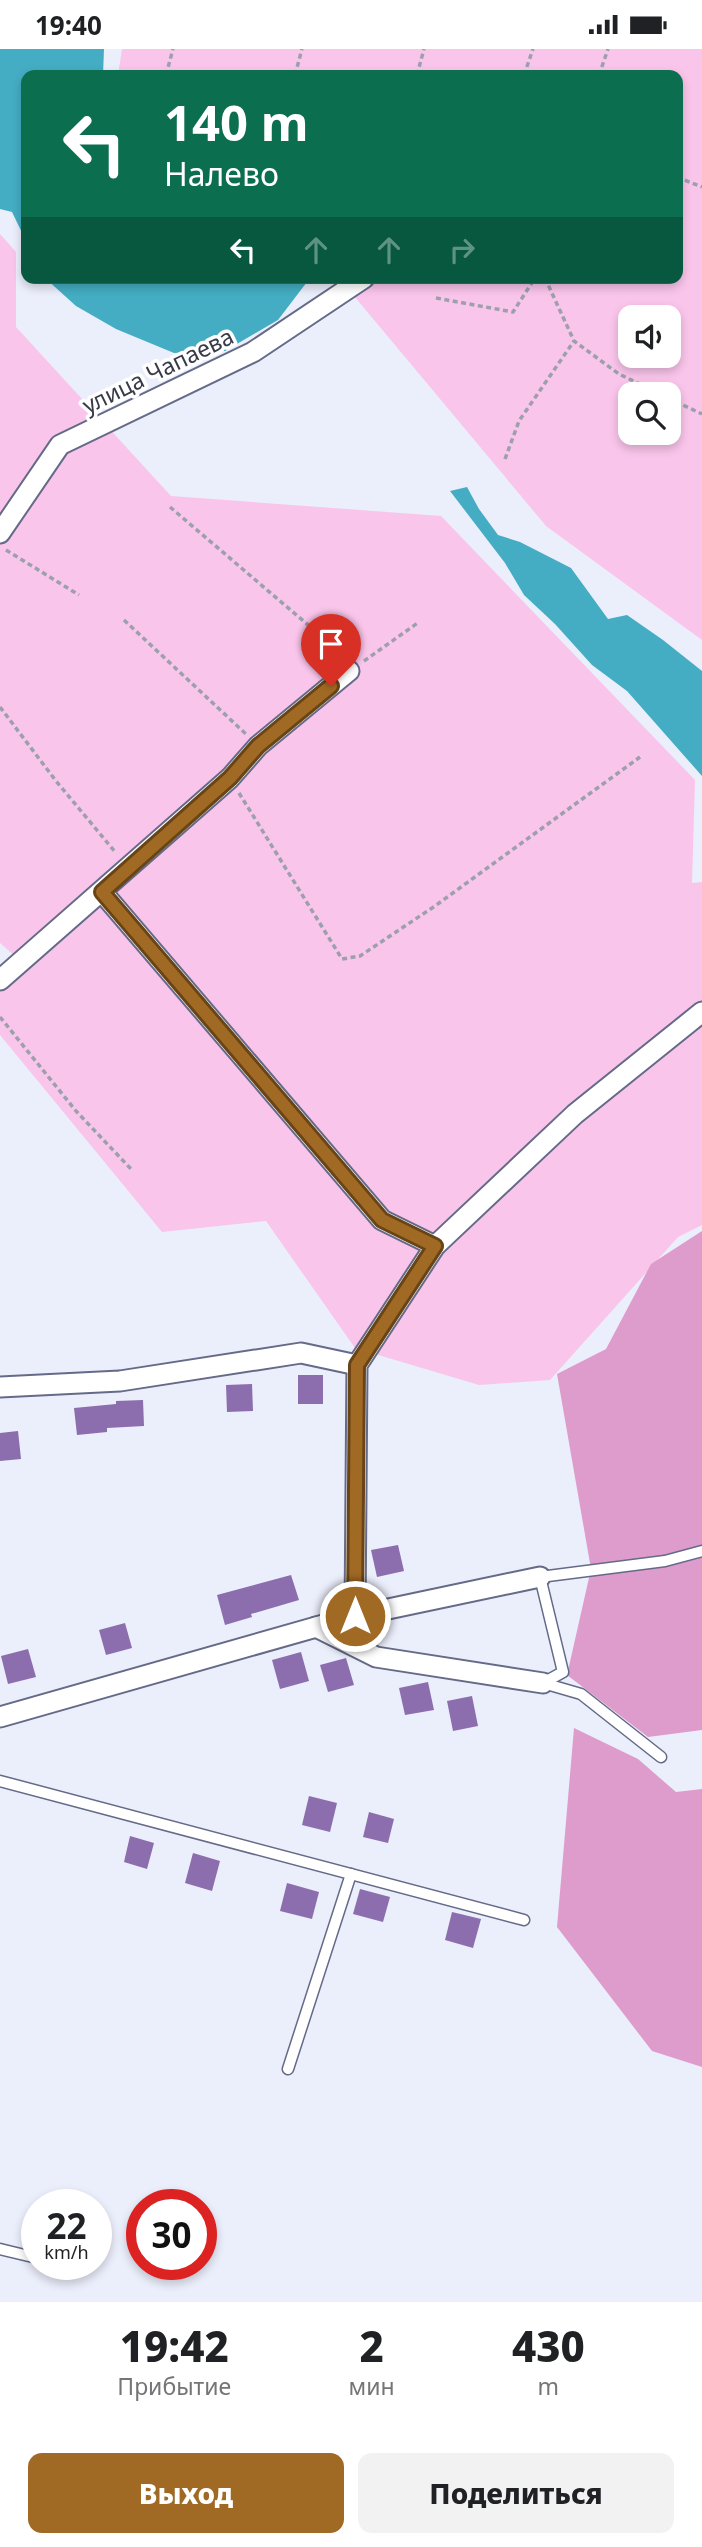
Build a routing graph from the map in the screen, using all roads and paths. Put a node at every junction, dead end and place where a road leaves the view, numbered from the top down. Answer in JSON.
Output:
{"nodes":[{"id":1,"x":173,"y":49,"type":"edge"},
{"id":2,"x":302,"y":49,"type":"edge"},
{"id":3,"x":424,"y":49,"type":"edge"},
{"id":4,"x":533,"y":49,"type":"edge"},
{"id":5,"x":608,"y":49,"type":"edge"},
{"id":6,"x":167,"y":70,"type":"edge"},
{"id":7,"x":296,"y":70,"type":"edge"},
{"id":8,"x":418,"y":70,"type":"edge"},
{"id":9,"x":526,"y":70,"type":"edge"},
{"id":10,"x":600,"y":70,"type":"edge"},
{"id":11,"x":683,"y":179,"type":"edge"},
{"id":12,"x":702,"y":187,"type":"edge"},
{"id":13,"x":355,"y":284,"type":"edge"},
{"id":14,"x":531,"y":284,"type":"edge"},
{"id":15,"x":548,"y":284,"type":"edge"},
{"id":16,"x":436,"y":299,"type":"dead end"},
{"id":17,"x":574,"y":341,"type":"junction"},
{"id":18,"x":635,"y":382,"type":"edge"},
{"id":19,"x":681,"y":404,"type":"edge"},
{"id":20,"x":702,"y":414,"type":"edge"},
{"id":21,"x":505,"y":460,"type":"dead end"},
{"id":22,"x":170,"y":507,"type":"dead end"},
{"id":23,"x":0,"y":533,"type":"edge"},
{"id":24,"x":0,"y":545,"type":"edge"},
{"id":25,"x":79,"y":595,"type":"dead end"},
{"id":26,"x":124,"y":620,"type":"dead end"},
{"id":27,"x":419,"y":622,"type":"dead end"},
{"id":28,"x":349,"y":671,"type":"junction"},
{"id":29,"x":0,"y":707,"type":"edge"},
{"id":30,"x":258,"y":746,"type":"junction"},
{"id":31,"x":640,"y":757,"type":"dead end"},
{"id":32,"x":230,"y":778,"type":"junction"},
{"id":33,"x":129,"y":868,"type":"junction"},
{"id":34,"x":102,"y":892,"type":"junction"},
{"id":35,"x":0,"y":980,"type":"edge"},
{"id":36,"x":702,"y":1013,"type":"edge"},
{"id":37,"x":0,"y":1017,"type":"edge"},
{"id":38,"x":131,"y":1169,"type":"dead end"},
{"id":39,"x":435,"y":1246,"type":"junction"},
{"id":40,"x":357,"y":1365,"type":"junction"},
{"id":41,"x":0,"y":1387,"type":"edge"},
{"id":42,"x":702,"y":1551,"type":"edge"},
{"id":43,"x":540,"y":1577,"type":"junction"},
{"id":44,"x":355,"y":1616,"type":"junction"},
{"id":45,"x":316,"y":1627,"type":"junction"},
{"id":46,"x":543,"y":1683,"type":"junction"},
{"id":47,"x":0,"y":1717,"type":"edge"},
{"id":48,"x":661,"y":1757,"type":"dead end"},
{"id":49,"x":0,"y":1781,"type":"edge"},
{"id":50,"x":351,"y":1874,"type":"junction"},
{"id":51,"x":524,"y":1920,"type":"dead end"},
{"id":52,"x":288,"y":2069,"type":"dead end"},
{"id":53,"x":0,"y":2249,"type":"edge"},
{"id":54,"x":21,"y":2254,"type":"edge"}],
"edges":[{"from":1,"to":6,"type":"path"},
{"from":2,"to":7,"type":"path"},
{"from":3,"to":8,"type":"path"},
{"from":4,"to":9,"type":"path"},
{"from":5,"to":10,"type":"path"},
{"from":11,"to":12,"type":"path"},
{"from":13,"to":23,"type":"street","name":"улица Чапаева"},
{"from":14,"to":16,"type":"path"},
{"from":15,"to":17,"type":"path"},
{"from":17,"to":18,"type":"path"},
{"from":17,"to":21,"type":"path"},
{"from":19,"to":20,"type":"path"},
{"from":22,"to":28,"type":"path"},
{"from":24,"to":25,"type":"path"},
{"from":26,"to":30,"type":"path"},
{"from":27,"to":28,"type":"path"},
{"from":28,"to":30,"type":"street"},
{"from":29,"to":33,"type":"path"},
{"from":30,"to":32,"type":"street"},
{"from":31,"to":32,"type":"path"},
{"from":32,"to":33,"type":"street"},
{"from":33,"to":34,"type":"street"},
{"from":34,"to":35,"type":"street"},
{"from":34,"to":39,"type":"street"},
{"from":36,"to":39,"type":"street"},
{"from":37,"to":38,"type":"path"},
{"from":39,"to":40,"type":"street"},
{"from":40,"to":41,"type":"street"},
{"from":40,"to":44,"type":"street"},
{"from":42,"to":43,"type":"lane"},
{"from":43,"to":44,"type":"street"},
{"from":43,"to":46,"type":"lane"},
{"from":44,"to":45,"type":"street"},
{"from":45,"to":46,"type":"street"},
{"from":45,"to":47,"type":"street"},
{"from":46,"to":48,"type":"lane"},
{"from":49,"to":50,"type":"lane"},
{"from":50,"to":51,"type":"lane"},
{"from":50,"to":52,"type":"lane"},
{"from":53,"to":54,"type":"lane"}]}
